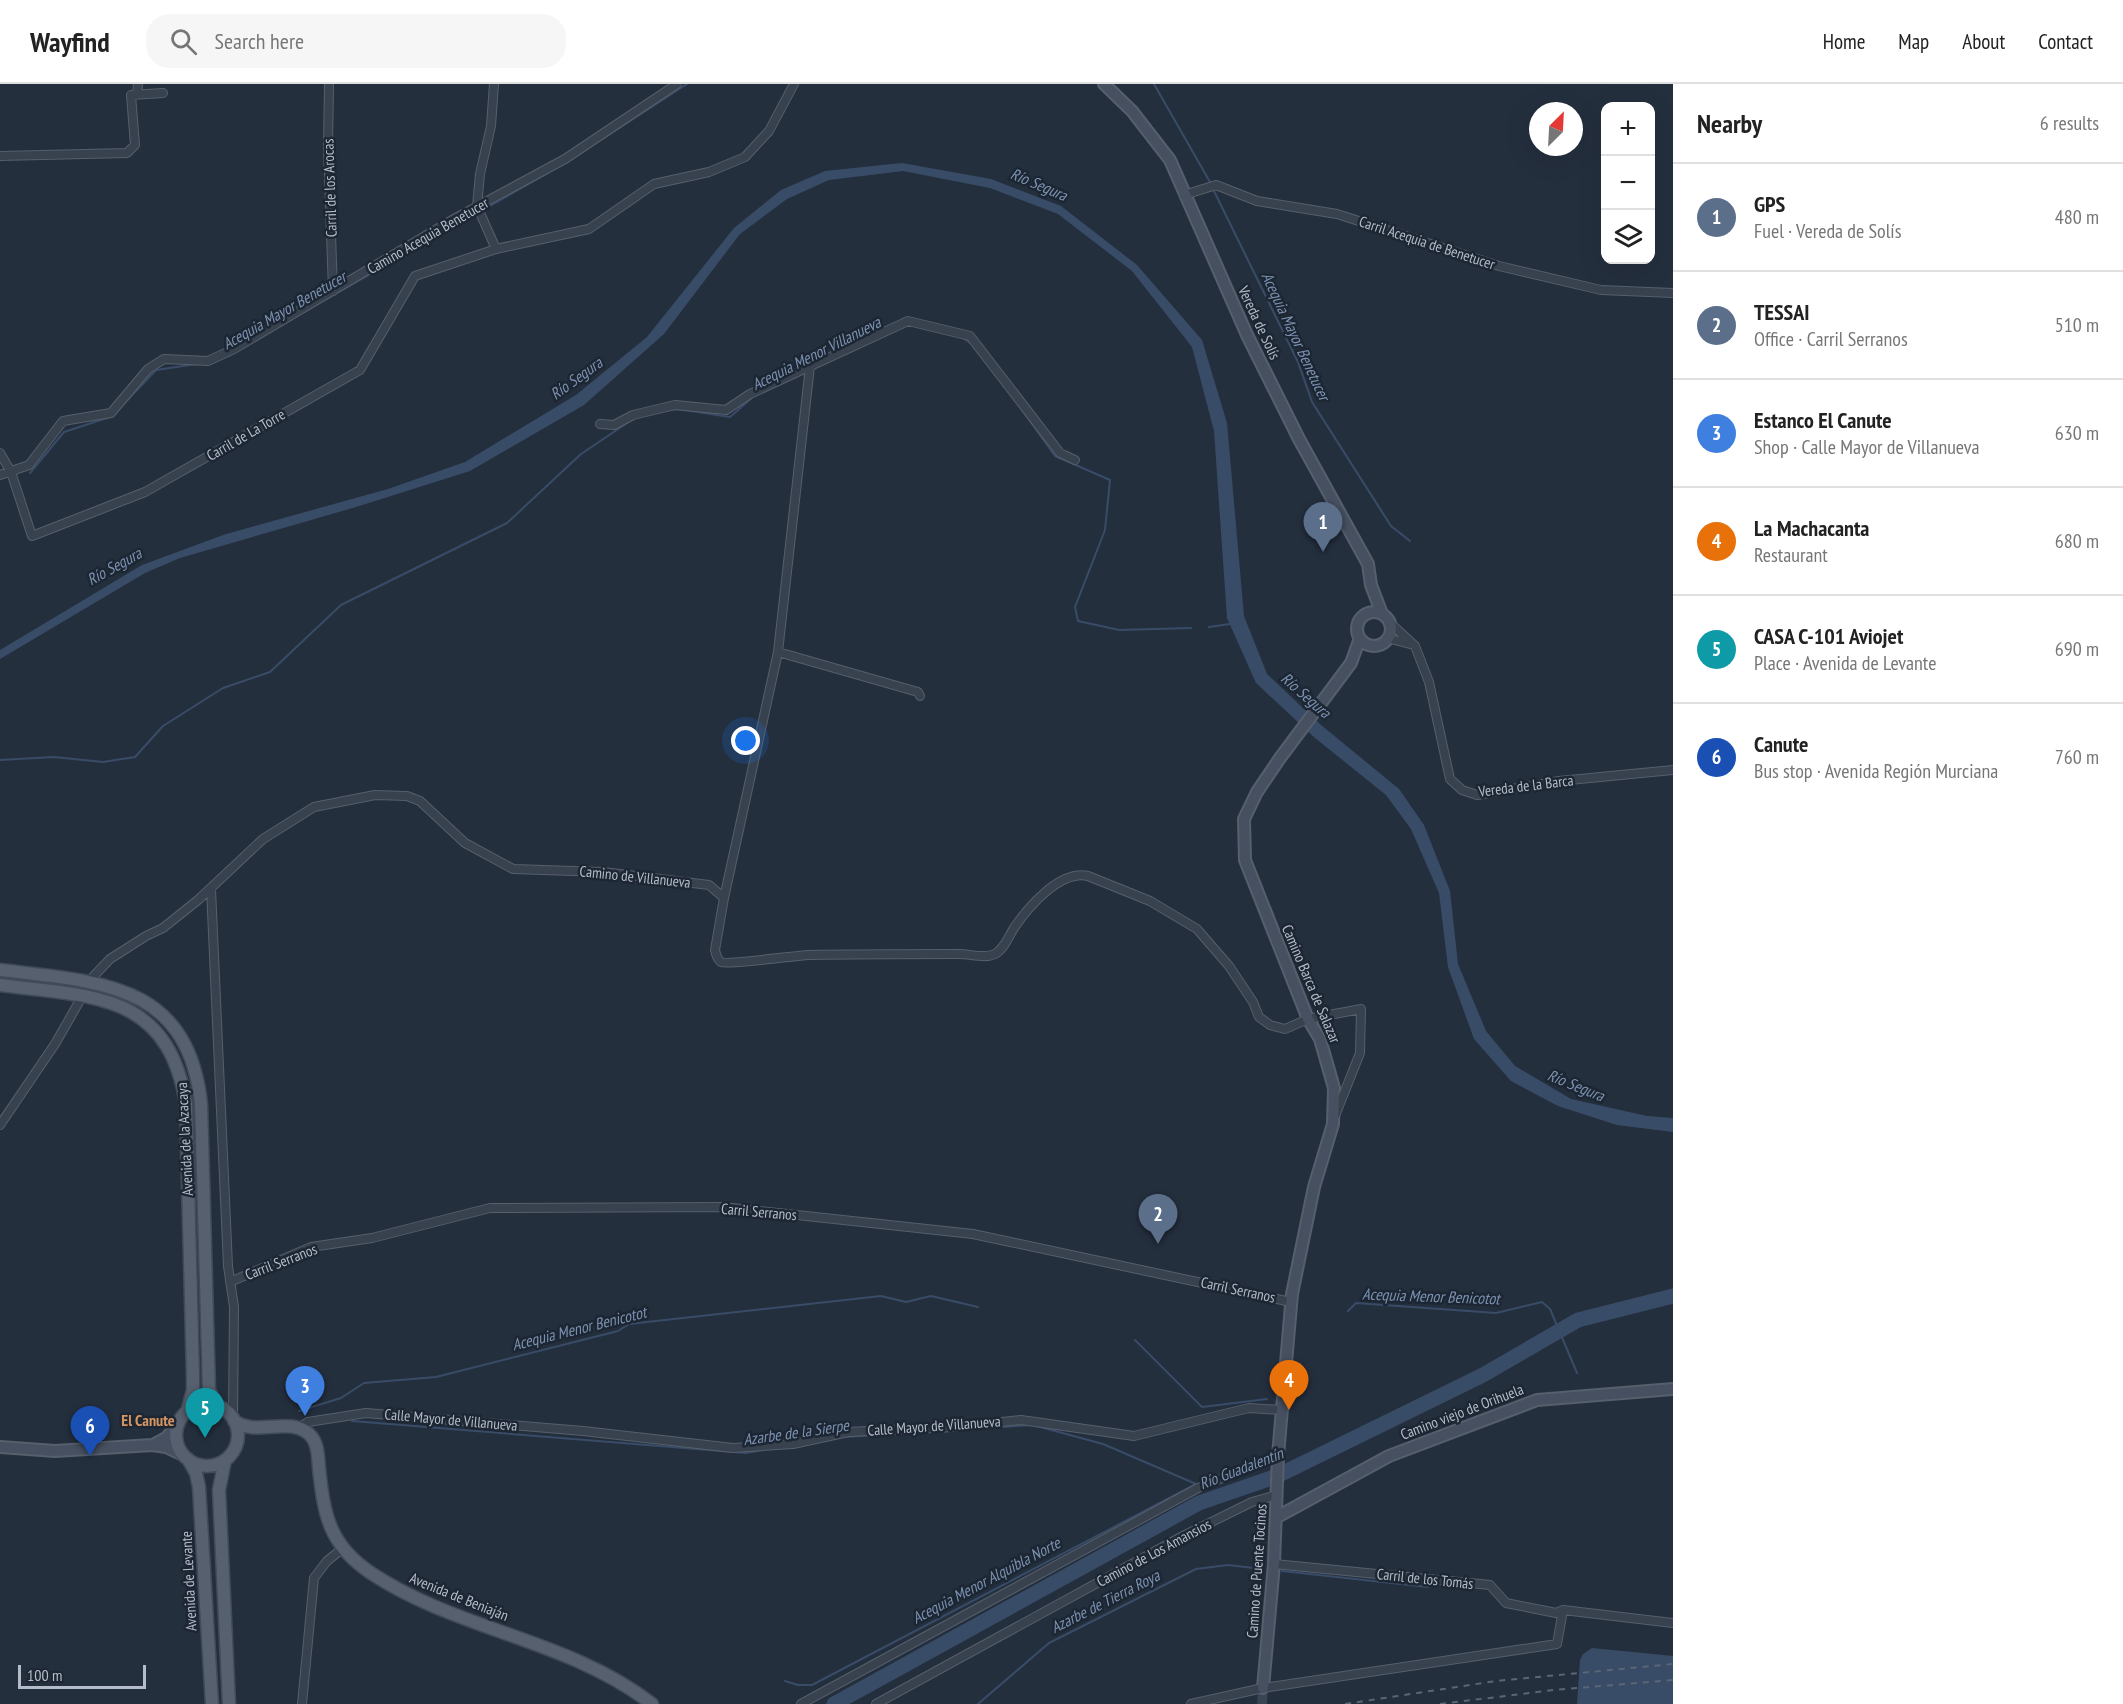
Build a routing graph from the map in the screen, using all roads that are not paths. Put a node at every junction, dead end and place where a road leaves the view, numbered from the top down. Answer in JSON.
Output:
{"nodes":[{"id":1,"x":138,"y":84,"type":"edge"},
{"id":2,"x":329,"y":84,"type":"edge"},
{"id":3,"x":494,"y":84,"type":"edge"},
{"id":4,"x":677,"y":84,"type":"edge"},
{"id":5,"x":794,"y":84,"type":"edge"},
{"id":6,"x":1104,"y":84,"type":"edge"},
{"id":7,"x":164,"y":93,"type":"dead end"},
{"id":8,"x":137,"y":95,"type":"junction"},
{"id":9,"x":0,"y":156,"type":"edge"},
{"id":10,"x":1184,"y":195,"type":"junction"},
{"id":11,"x":477,"y":206,"type":"junction"},
{"id":12,"x":496,"y":249,"type":"junction"},
{"id":13,"x":333,"y":291,"type":"junction"},
{"id":14,"x":1673,"y":293,"type":"edge"},
{"id":15,"x":810,"y":366,"type":"junction"},
{"id":16,"x":600,"y":424,"type":"dead end"},
{"id":17,"x":0,"y":453,"type":"edge"},
{"id":18,"x":1076,"y":460,"type":"dead end"},
{"id":19,"x":11,"y":472,"type":"junction"},
{"id":20,"x":0,"y":475,"type":"edge"},
{"id":21,"x":1371,"y":585,"type":"junction"},
{"id":22,"x":1365,"y":614,"type":"junction"},
{"id":23,"x":1385,"y":618,"type":"junction"},
{"id":24,"x":1359,"y":638,"type":"junction"},
{"id":25,"x":1388,"y":638,"type":"junction"},
{"id":26,"x":1373,"y":646,"type":"junction"},
{"id":27,"x":1415,"y":646,"type":"junction"},
{"id":28,"x":778,"y":652,"type":"junction"},
{"id":29,"x":1351,"y":663,"type":"junction"},
{"id":30,"x":920,"y":696,"type":"dead end"},
{"id":31,"x":1673,"y":770,"type":"edge"},
{"id":32,"x":211,"y":889,"type":"junction"},
{"id":33,"x":724,"y":898,"type":"junction"},
{"id":34,"x":0,"y":970,"type":"edge"},
{"id":35,"x":90,"y":981,"type":"junction"},
{"id":36,"x":0,"y":985,"type":"edge"},
{"id":37,"x":83,"y":995,"type":"junction"},
{"id":38,"x":1308,"y":1019,"type":"junction"},
{"id":39,"x":1333,"y":1123,"type":"junction"},
{"id":40,"x":0,"y":1125,"type":"edge"},
{"id":41,"x":230,"y":1282,"type":"junction"},
{"id":42,"x":1291,"y":1302,"type":"junction"},
{"id":43,"x":1673,"y":1389,"type":"edge"},
{"id":44,"x":217,"y":1406,"type":"junction"},
{"id":45,"x":1282,"y":1410,"type":"junction"},
{"id":46,"x":187,"y":1412,"type":"junction"},
{"id":47,"x":234,"y":1420,"type":"junction"},
{"id":48,"x":179,"y":1422,"type":"junction"},
{"id":49,"x":270,"y":1428,"type":"junction"},
{"id":50,"x":299,"y":1428,"type":"junction"},
{"id":51,"x":152,"y":1445,"type":"junction"},
{"id":52,"x":0,"y":1447,"type":"edge"},
{"id":53,"x":235,"y":1448,"type":"junction"},
{"id":54,"x":1278,"y":1455,"type":"junction"},
{"id":55,"x":186,"y":1457,"type":"junction"},
{"id":56,"x":225,"y":1460,"type":"junction"},
{"id":57,"x":1277,"y":1495,"type":"junction"},
{"id":58,"x":1277,"y":1517,"type":"junction"},
{"id":59,"x":342,"y":1549,"type":"junction"},
{"id":60,"x":1274,"y":1564,"type":"junction"},
{"id":61,"x":1563,"y":1610,"type":"junction"},
{"id":62,"x":1673,"y":1623,"type":"edge"},
{"id":63,"x":1263,"y":1688,"type":"junction"},
{"id":64,"x":212,"y":1704,"type":"edge"},
{"id":65,"x":229,"y":1704,"type":"edge"},
{"id":66,"x":302,"y":1704,"type":"edge"},
{"id":67,"x":652,"y":1704,"type":"edge"},
{"id":68,"x":801,"y":1704,"type":"edge"},
{"id":69,"x":876,"y":1704,"type":"edge"},
{"id":70,"x":1191,"y":1704,"type":"edge"}],
"edges":[{"from":1,"to":8,"type":"street"},
{"from":2,"to":13,"type":"street","name":"Carril de los Arocas"},
{"from":3,"to":11,"type":"street"},
{"from":4,"to":11,"type":"street","name":"Camino Acequia Benetucer"},
{"from":5,"to":12,"type":"street"},
{"from":6,"to":10,"type":"street","name":"Vereda de Solís"},
{"from":7,"to":8,"type":"street"},
{"from":8,"to":9,"type":"street"},
{"from":10,"to":14,"type":"street","name":"Carril Acequia de Benetucer"},
{"from":10,"to":21,"type":"street","name":"Vereda de Solís"},
{"from":11,"to":12,"type":"street"},
{"from":11,"to":13,"type":"street","name":"Camino Acequia Benetucer"},
{"from":12,"to":19,"type":"street","name":"Carril de La Torre"},
{"from":13,"to":19,"type":"street","name":"Camino Acequia Benetucer"},
{"from":15,"to":16,"type":"street"},
{"from":15,"to":18,"type":"street"},
{"from":15,"to":28,"type":"street"},
{"from":17,"to":19,"type":"street","name":"Carril de La Torre"},
{"from":19,"to":20,"type":"street","name":"Camino Acequia Benetucer"},
{"from":21,"to":22,"type":"street","name":"Vereda de Solís"},
{"from":21,"to":23,"type":"street","name":"Vereda de Solís"},
{"from":22,"to":23,"type":"street"},
{"from":22,"to":24,"type":"street"},
{"from":23,"to":25,"type":"street"},
{"from":23,"to":27,"type":"street"},
{"from":24,"to":26,"type":"street"},
{"from":24,"to":29,"type":"street","name":"Camino Barca de Salazar"},
{"from":25,"to":26,"type":"street"},
{"from":25,"to":27,"type":"street"},
{"from":26,"to":29,"type":"street","name":"Camino Barca de Salazar"},
{"from":27,"to":31,"type":"street","name":"Vereda de la Barca"},
{"from":28,"to":30,"type":"street"},
{"from":28,"to":33,"type":"street"},
{"from":29,"to":38,"type":"street","name":"Camino Barca de Salazar"},
{"from":32,"to":33,"type":"street","name":"Camino de Villanueva"},
{"from":32,"to":35,"type":"street","name":"Camino de Villanueva"},
{"from":32,"to":41,"type":"street"},
{"from":33,"to":38,"type":"street"},
{"from":34,"to":35,"type":"main road","name":"Avenida de la Azacaya"},
{"from":35,"to":44,"type":"main road","name":"Avenida de la Azacaya"},
{"from":36,"to":37,"type":"main road","name":"Avenida de la Azacaya"},
{"from":37,"to":40,"type":"street"},
{"from":37,"to":46,"type":"main road","name":"Avenida de la Azacaya"},
{"from":38,"to":39,"type":"street","name":"Camino Barca de Salazar"},
{"from":38,"to":39,"type":"street"},
{"from":39,"to":42,"type":"street","name":"Camino Barca de Salazar"},
{"from":41,"to":42,"type":"street","name":"Carril Serranos"},
{"from":41,"to":47,"type":"street"},
{"from":42,"to":45,"type":"street","name":"Camino Barca de Salazar"},
{"from":43,"to":58,"type":"street","name":"Camino viejo de Orihuela"},
{"from":44,"to":46,"type":"main road"},
{"from":44,"to":47,"type":"main road"},
{"from":45,"to":50,"type":"street","name":"Calle Mayor de Villanueva"},
{"from":45,"to":54,"type":"street","name":"Camino Barca de Salazar"},
{"from":46,"to":48,"type":"main road"},
{"from":47,"to":49,"type":"main road"},
{"from":47,"to":53,"type":"main road"},
{"from":48,"to":51,"type":"street"},
{"from":48,"to":55,"type":"main road"},
{"from":49,"to":50,"type":"main road"},
{"from":49,"to":53,"type":"main road"},
{"from":50,"to":59,"type":"main road","name":"Avenida de Beniaján"},
{"from":51,"to":52,"type":"street"},
{"from":51,"to":55,"type":"street"},
{"from":53,"to":56,"type":"main road"},
{"from":54,"to":57,"type":"street","name":"Camino de Puente Tocinos"},
{"from":54,"to":68,"type":"street"},
{"from":55,"to":56,"type":"main road"},
{"from":55,"to":64,"type":"main road","name":"Avenida de Levante"},
{"from":56,"to":65,"type":"main road"},
{"from":57,"to":58,"type":"street","name":"Camino de Puente Tocinos"},
{"from":57,"to":69,"type":"street","name":"Camino de Los Amansios"},
{"from":58,"to":60,"type":"street","name":"Camino de Puente Tocinos"},
{"from":59,"to":66,"type":"street"},
{"from":59,"to":67,"type":"main road","name":"Avenida de Beniaján"},
{"from":60,"to":61,"type":"street","name":"Carril de los Tomás"},
{"from":60,"to":63,"type":"street","name":"Camino de Puente Tocinos"},
{"from":61,"to":62,"type":"street","name":"Carril de los Tomás"},
{"from":61,"to":63,"type":"street"},
{"from":63,"to":70,"type":"street"}]}
